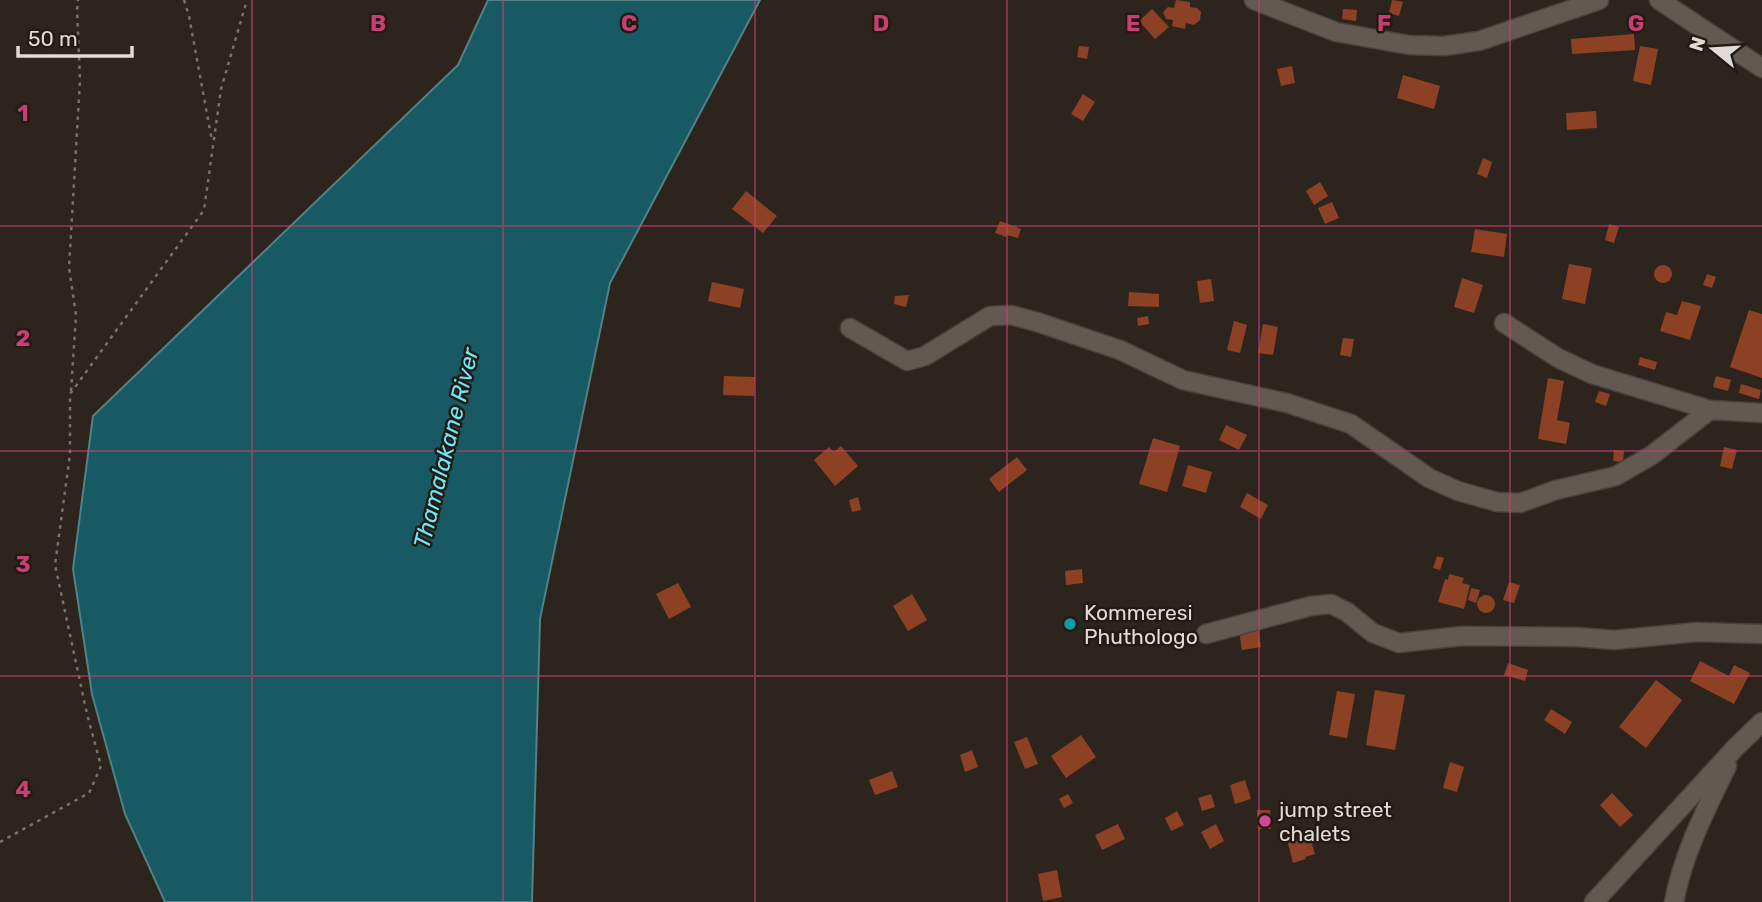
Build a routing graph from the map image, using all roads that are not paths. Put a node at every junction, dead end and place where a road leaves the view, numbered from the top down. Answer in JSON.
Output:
{"nodes":[{"id":1,"x":1254,"y":0,"type":"edge"},
{"id":2,"x":1599,"y":0,"type":"edge"},
{"id":3,"x":1660,"y":0,"type":"edge"},
{"id":4,"x":1762,"y":68,"type":"edge"},
{"id":5,"x":1504,"y":323,"type":"dead end"},
{"id":6,"x":849,"y":328,"type":"dead end"},
{"id":7,"x":1710,"y":410,"type":"junction"},
{"id":8,"x":1762,"y":413,"type":"edge"},
{"id":9,"x":1206,"y":634,"type":"dead end"},
{"id":10,"x":1762,"y":634,"type":"edge"},
{"id":11,"x":1762,"y":722,"type":"edge"},
{"id":12,"x":1736,"y":747,"type":"junction"},
{"id":13,"x":1594,"y":902,"type":"edge"},
{"id":14,"x":1674,"y":902,"type":"edge"}],
"edges":[{"from":1,"to":2,"type":"street"},
{"from":3,"to":4,"type":"street"},
{"from":5,"to":7,"type":"street"},
{"from":6,"to":7,"type":"street"},
{"from":7,"to":8,"type":"street"},
{"from":9,"to":10,"type":"street"},
{"from":11,"to":12,"type":"street"},
{"from":12,"to":13,"type":"street"},
{"from":12,"to":14,"type":"street"}]}
